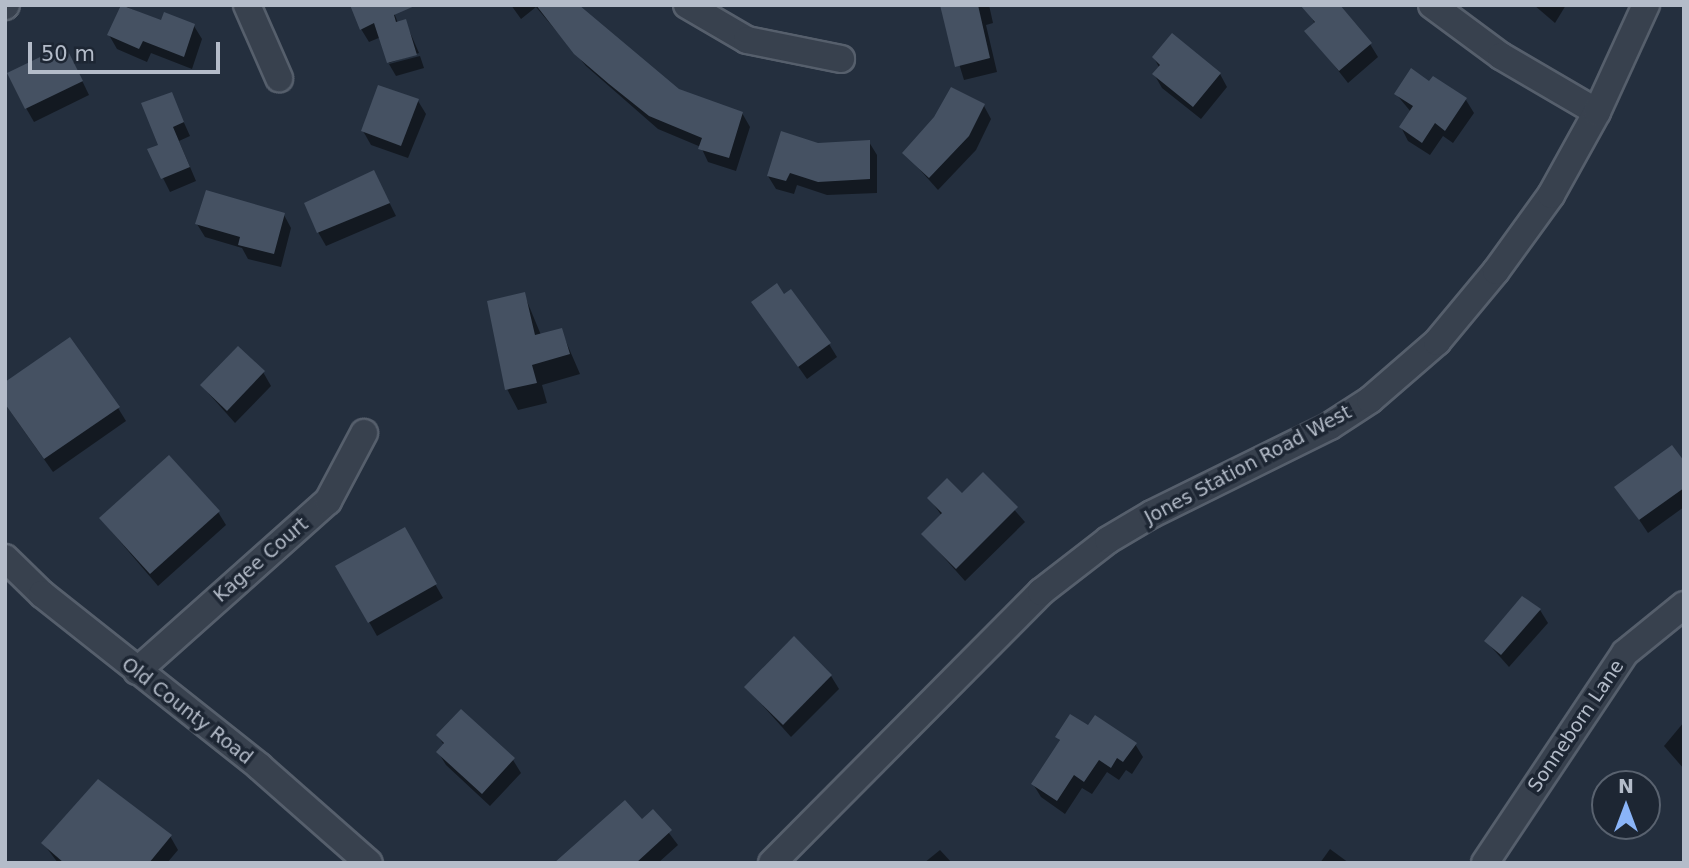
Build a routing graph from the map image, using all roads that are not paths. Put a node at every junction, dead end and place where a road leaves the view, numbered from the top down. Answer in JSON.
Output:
{"nodes":[{"id":1,"x":247,"y":5,"type":"edge"},
{"id":2,"x":687,"y":5,"type":"edge"},
{"id":3,"x":1432,"y":5,"type":"edge"},
{"id":4,"x":1646,"y":5,"type":"edge"},
{"id":5,"x":841,"y":59,"type":"dead end"},
{"id":6,"x":279,"y":78,"type":"dead end"},
{"id":7,"x":1597,"y":112,"type":"junction"},
{"id":8,"x":364,"y":433,"type":"dead end"},
{"id":9,"x":5,"y":558,"type":"edge"},
{"id":10,"x":1684,"y":605,"type":"edge"},
{"id":11,"x":137,"y":671,"type":"junction"},
{"id":12,"x":369,"y":863,"type":"edge"},
{"id":13,"x":772,"y":863,"type":"edge"},
{"id":14,"x":1485,"y":863,"type":"edge"}],
"edges":[{"from":1,"to":6,"type":"street"},
{"from":2,"to":5,"type":"street"},
{"from":3,"to":7,"type":"street"},
{"from":4,"to":7,"type":"street","name":"Jones Station Road West"},
{"from":7,"to":13,"type":"street","name":"Jones Station Road West"},
{"from":8,"to":11,"type":"street","name":"Kagee Court"},
{"from":9,"to":11,"type":"street","name":"Old County Road"},
{"from":10,"to":14,"type":"street","name":"Sonneborn Lane"},
{"from":11,"to":12,"type":"street","name":"Old County Road"}]}
